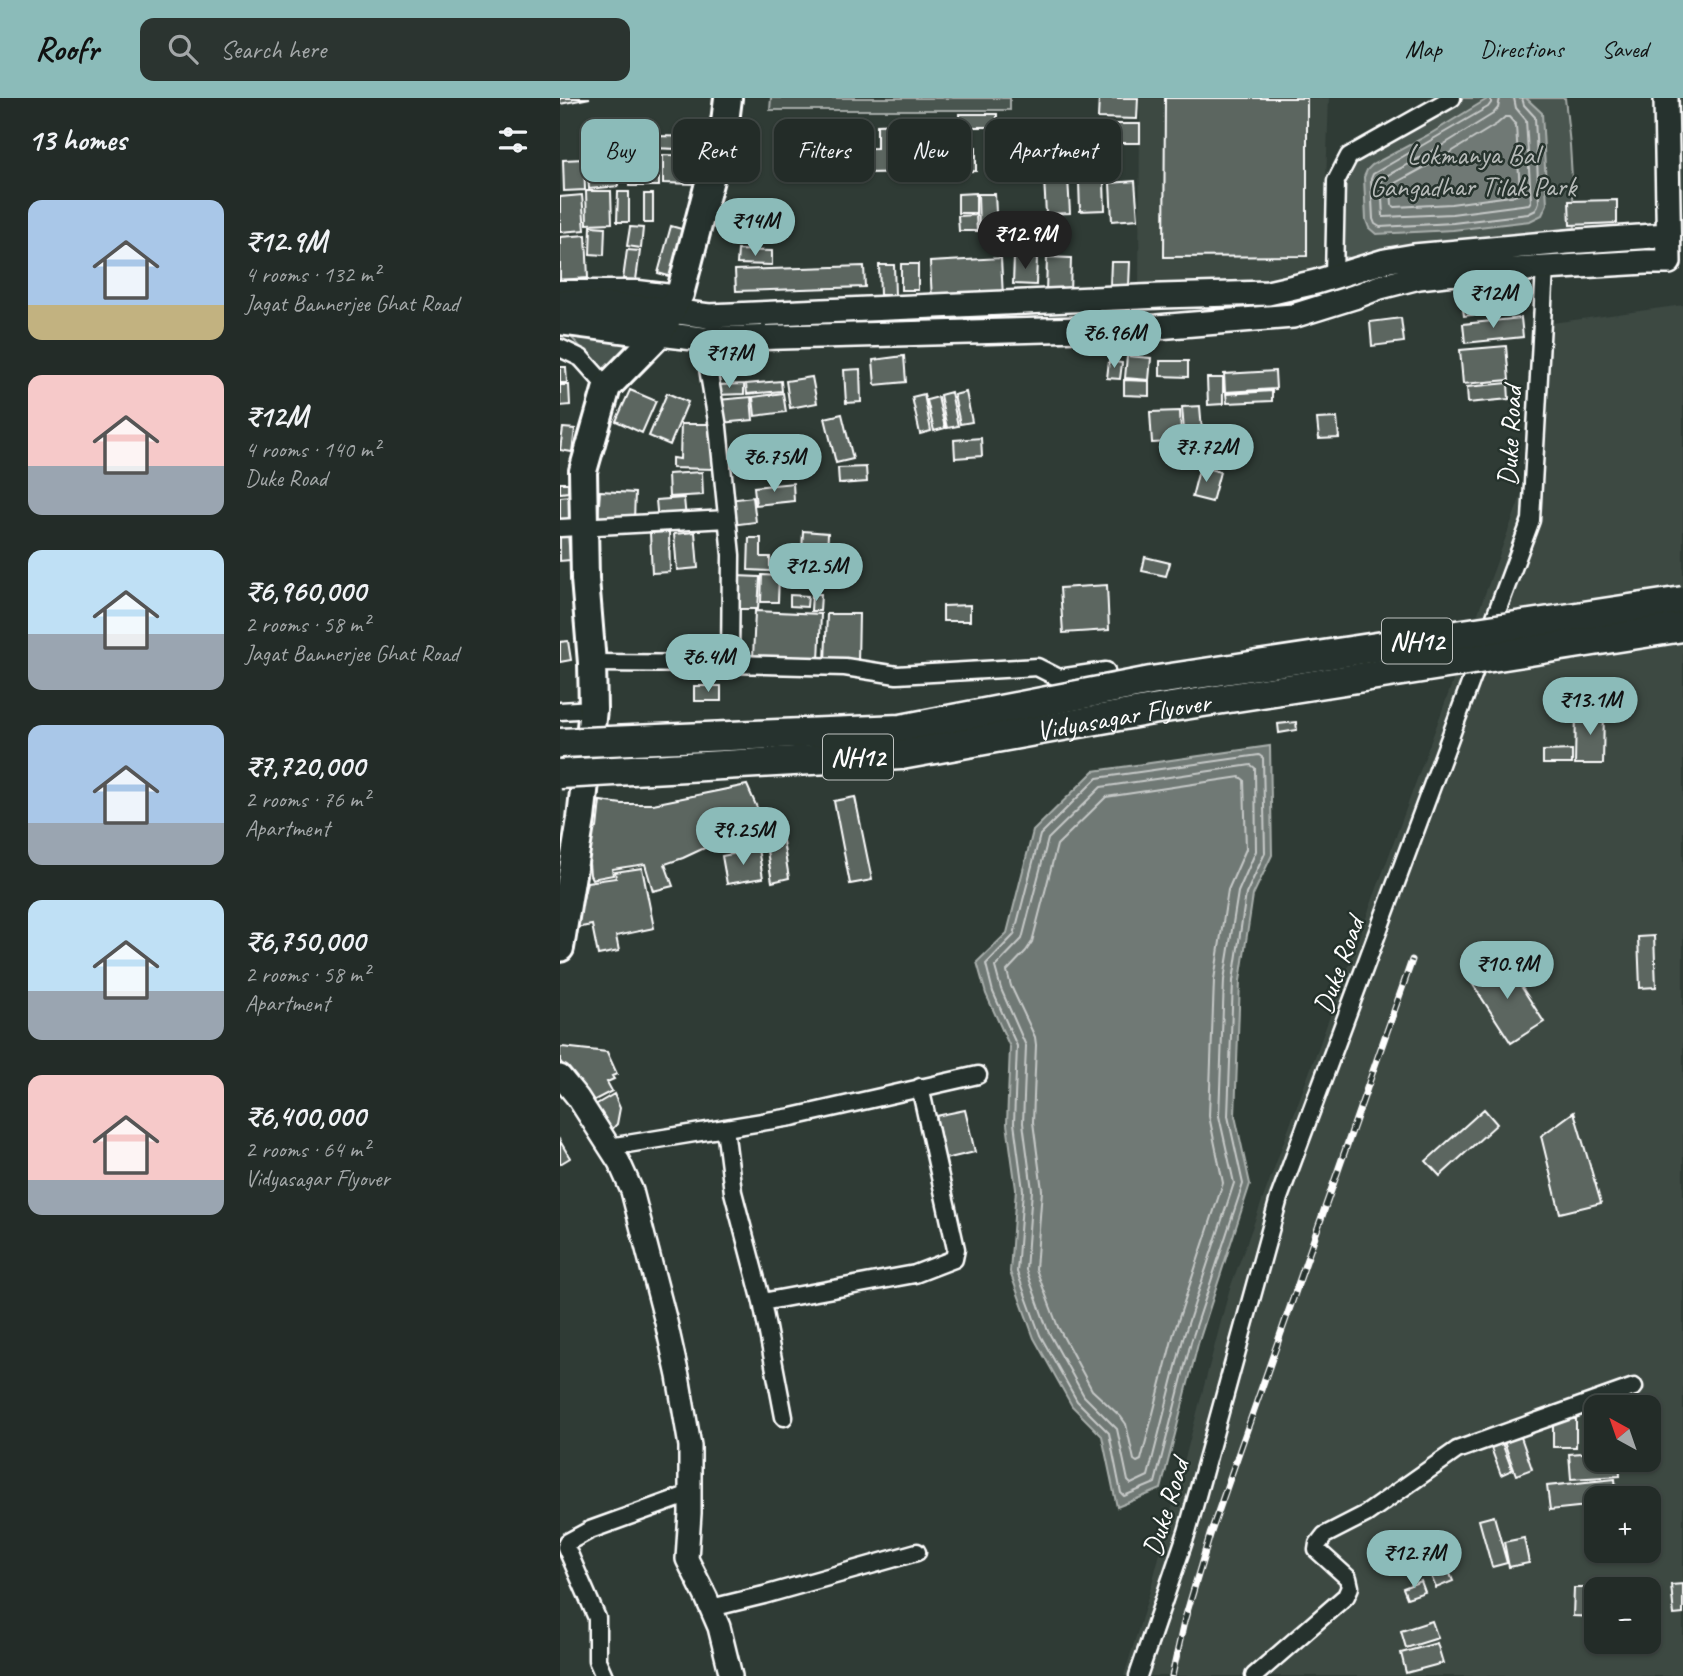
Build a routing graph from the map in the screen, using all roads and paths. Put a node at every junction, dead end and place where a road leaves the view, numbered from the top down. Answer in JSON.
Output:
{"nodes":[{"id":1,"x":728,"y":98,"type":"edge"},
{"id":2,"x":1452,"y":98,"type":"edge"},
{"id":3,"x":1650,"y":98,"type":"edge"},
{"id":4,"x":1665,"y":98,"type":"edge"},
{"id":5,"x":1661,"y":235,"type":"junction"},
{"id":6,"x":1668,"y":262,"type":"edge"},
{"id":7,"x":1545,"y":268,"type":"junction"},
{"id":8,"x":1334,"y":277,"type":"junction"},
{"id":9,"x":560,"y":289,"type":"edge"},
{"id":10,"x":560,"y":303,"type":"edge"},
{"id":11,"x":670,"y":313,"type":"junction"},
{"id":12,"x":560,"y":321,"type":"edge"},
{"id":13,"x":703,"y":338,"type":"junction"},
{"id":14,"x":560,"y":348,"type":"edge"},
{"id":15,"x":607,"y":387,"type":"junction"},
{"id":16,"x":727,"y":519,"type":"junction"},
{"id":17,"x":572,"y":527,"type":"edge"},
{"id":18,"x":1683,"y":601,"type":"edge"},
{"id":19,"x":1683,"y":627,"type":"edge"},
{"id":20,"x":592,"y":663,"type":"junction"},
{"id":21,"x":730,"y":664,"type":"junction"},
{"id":22,"x":1106,"y":671,"type":"dead end"},
{"id":23,"x":593,"y":709,"type":"junction"},
{"id":24,"x":560,"y":711,"type":"edge"},
{"id":25,"x":560,"y":743,"type":"edge"},
{"id":26,"x":560,"y":774,"type":"edge"},
{"id":27,"x":570,"y":832,"type":"edge"},
{"id":28,"x":560,"y":948,"type":"edge"},
{"id":29,"x":978,"y":1075,"type":"dead end"},
{"id":30,"x":560,"y":1076,"type":"edge"},
{"id":31,"x":920,"y":1087,"type":"junction"},
{"id":32,"x":725,"y":1128,"type":"junction"},
{"id":33,"x":609,"y":1147,"type":"junction"},
{"id":34,"x":762,"y":1303,"type":"junction"},
{"id":35,"x":1634,"y":1387,"type":"dead end"},
{"id":36,"x":785,"y":1417,"type":"dead end"},
{"id":37,"x":690,"y":1494,"type":"junction"},
{"id":38,"x":917,"y":1552,"type":"dead end"},
{"id":39,"x":711,"y":1608,"type":"junction"},
{"id":40,"x":604,"y":1676,"type":"edge"},
{"id":41,"x":731,"y":1676,"type":"edge"},
{"id":42,"x":1138,"y":1676,"type":"edge"},
{"id":43,"x":1254,"y":1676,"type":"edge"}],
"edges":[{"from":1,"to":11,"type":"main road"},
{"from":2,"to":8,"type":"street"},
{"from":3,"to":5,"type":"main road"},
{"from":4,"to":5,"type":"main road"},
{"from":5,"to":6,"type":"main road"},
{"from":5,"to":8,"type":"main road"},
{"from":6,"to":7,"type":"main road"},
{"from":7,"to":13,"type":"main road"},
{"from":7,"to":42,"type":"street","name":"Duke Road"},
{"from":8,"to":11,"type":"main road"},
{"from":9,"to":11,"type":"street"},
{"from":10,"to":11,"type":"main road"},
{"from":11,"to":12,"type":"main road"},
{"from":11,"to":13,"type":"main road"},
{"from":11,"to":15,"type":"main road"},
{"from":13,"to":16,"type":"street"},
{"from":14,"to":15,"type":"street"},
{"from":15,"to":17,"type":"main road"},
{"from":16,"to":17,"type":"street"},
{"from":16,"to":21,"type":"street"},
{"from":17,"to":20,"type":"main road"},
{"from":18,"to":25,"type":"highway","name":"Vidyasagar Flyover","number":"NH12","bridge":true},
{"from":19,"to":26,"type":"highway","name":"Vidyasagar Flyover","number":"NH12","bridge":true},
{"from":20,"to":21,"type":"street"},
{"from":20,"to":23,"type":"main road"},
{"from":21,"to":22,"type":"street"},
{"from":23,"to":24,"type":"street"},
{"from":23,"to":27,"type":"main road"},
{"from":27,"to":28,"type":"main road"},
{"from":29,"to":31,"type":"street"},
{"from":30,"to":33,"type":"street"},
{"from":31,"to":32,"type":"street"},
{"from":31,"to":34,"type":"street"},
{"from":32,"to":33,"type":"street"},
{"from":32,"to":34,"type":"street"},
{"from":33,"to":37,"type":"street"},
{"from":34,"to":36,"type":"street"},
{"from":35,"to":43,"type":"street"},
{"from":37,"to":39,"type":"street"},
{"from":37,"to":40,"type":"street"},
{"from":38,"to":39,"type":"street"},
{"from":39,"to":41,"type":"street"}]}
